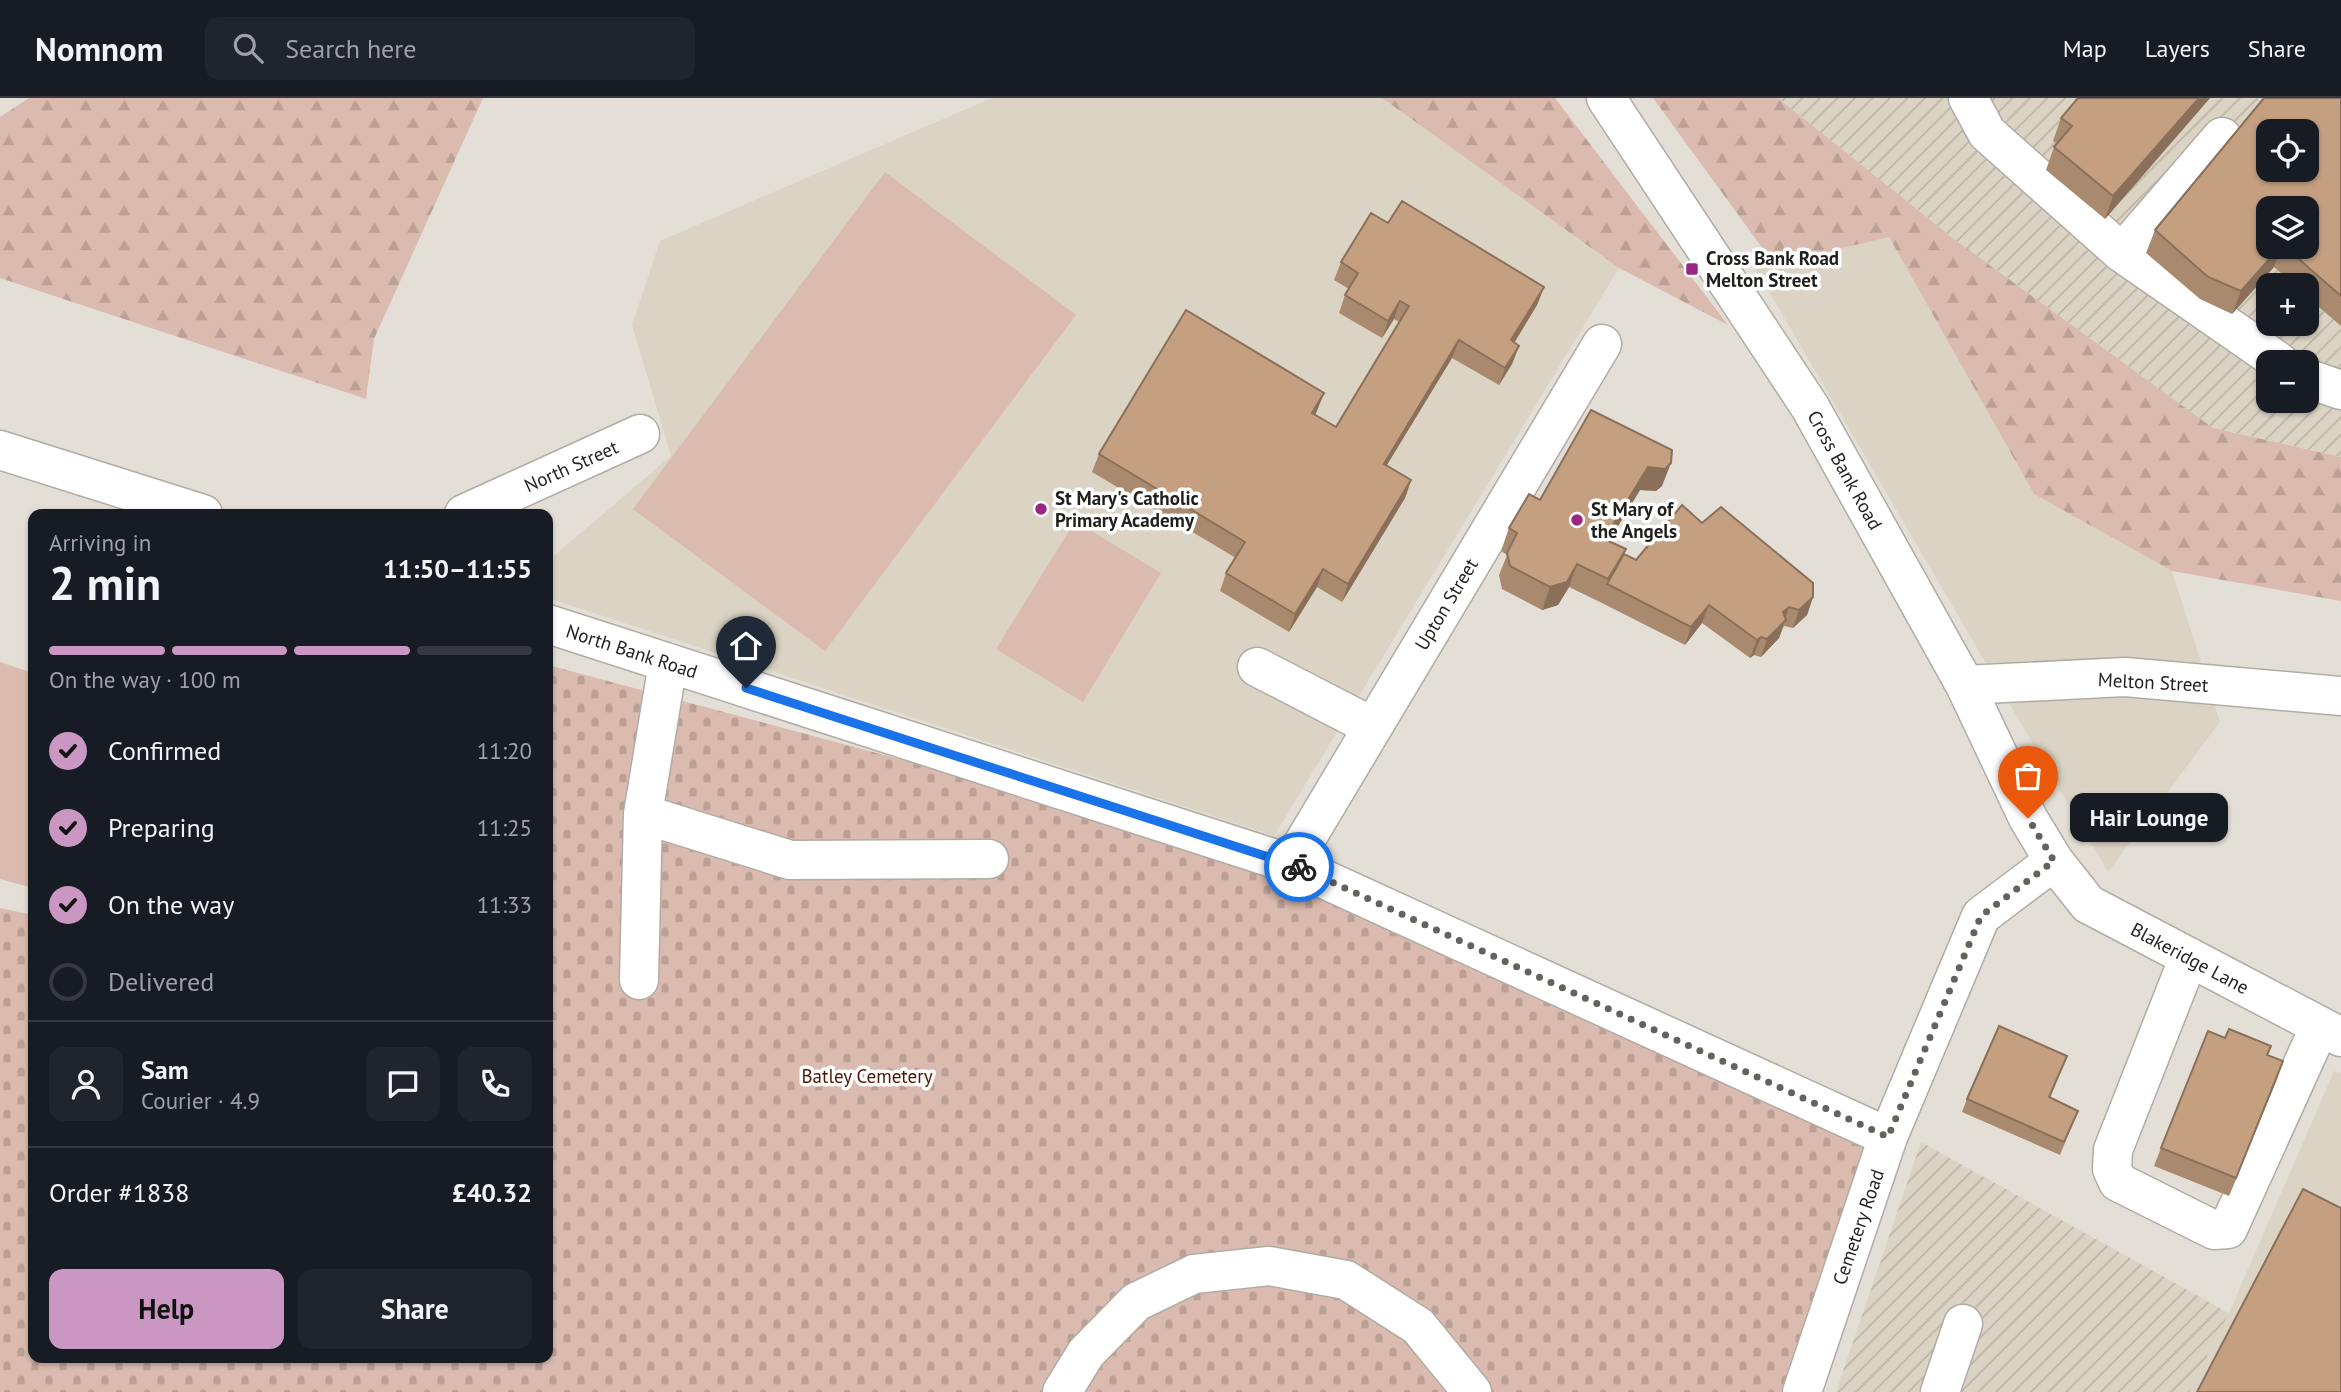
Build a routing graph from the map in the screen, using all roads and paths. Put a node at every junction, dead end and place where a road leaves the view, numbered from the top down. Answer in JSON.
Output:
{"nodes":[{"id":1,"x":1606,"y":98,"type":"edge"},
{"id":2,"x":1968,"y":98,"type":"edge"},
{"id":3,"x":2222,"y":136,"type":"dead end"},
{"id":4,"x":2122,"y":253,"type":"junction"},
{"id":5,"x":1602,"y":344,"type":"dead end"},
{"id":6,"x":2262,"y":350,"type":"edge"},
{"id":7,"x":2319,"y":382,"type":"edge"},
{"id":8,"x":2341,"y":390,"type":"edge"},
{"id":9,"x":640,"y":435,"type":"dead end"},
{"id":10,"x":0,"y":450,"type":"edge"},
{"id":11,"x":187,"y":509,"type":"edge"},
{"id":12,"x":475,"y":509,"type":"edge"},
{"id":13,"x":553,"y":626,"type":"edge"},
{"id":14,"x":668,"y":663,"type":"junction"},
{"id":15,"x":1257,"y":667,"type":"dead end"},
{"id":16,"x":1965,"y":685,"type":"junction"},
{"id":17,"x":2341,"y":696,"type":"edge"},
{"id":18,"x":1373,"y":727,"type":"junction"},
{"id":19,"x":643,"y":814,"type":"junction"},
{"id":20,"x":989,"y":859,"type":"dead end"},
{"id":21,"x":2054,"y":861,"type":"junction"},
{"id":22,"x":1291,"y":864,"type":"junction"},
{"id":23,"x":2189,"y":957,"type":"junction"},
{"id":24,"x":639,"y":980,"type":"dead end"},
{"id":25,"x":2330,"y":1031,"type":"edge"},
{"id":26,"x":1888,"y":1137,"type":"junction"},
{"id":27,"x":1963,"y":1324,"type":"dead end"},
{"id":28,"x":1062,"y":1392,"type":"edge"},
{"id":29,"x":1472,"y":1392,"type":"edge"},
{"id":30,"x":1802,"y":1392,"type":"edge"},
{"id":31,"x":1940,"y":1392,"type":"edge"}],
"edges":[{"from":1,"to":16,"type":"street","name":"Cross Bank Road"},
{"from":2,"to":4,"type":"street"},
{"from":3,"to":4,"type":"street"},
{"from":4,"to":6,"type":"street"},
{"from":5,"to":18,"type":"street","name":"Upton Street"},
{"from":7,"to":8,"type":"street"},
{"from":9,"to":12,"type":"street","name":"North Street"},
{"from":10,"to":11,"type":"street"},
{"from":13,"to":14,"type":"street","name":"North Bank Road"},
{"from":14,"to":19,"type":"street"},
{"from":14,"to":22,"type":"street","name":"North Bank Road"},
{"from":15,"to":18,"type":"street"},
{"from":16,"to":17,"type":"street","name":"Melton Street"},
{"from":16,"to":21,"type":"street","name":"Cross Bank Road"},
{"from":18,"to":22,"type":"street","name":"Upton Street"},
{"from":19,"to":20,"type":"street"},
{"from":19,"to":24,"type":"street"},
{"from":21,"to":23,"type":"street","name":"Blakeridge Lane"},
{"from":21,"to":26,"type":"street","name":"Cemetery Road"},
{"from":22,"to":26,"type":"street","name":"North Bank Road"},
{"from":23,"to":25,"type":"street","name":"Blakeridge Lane"},
{"from":23,"to":25,"type":"street"},
{"from":26,"to":30,"type":"street","name":"Cemetery Road"},
{"from":27,"to":31,"type":"street"},
{"from":28,"to":29,"type":"street"}]}
